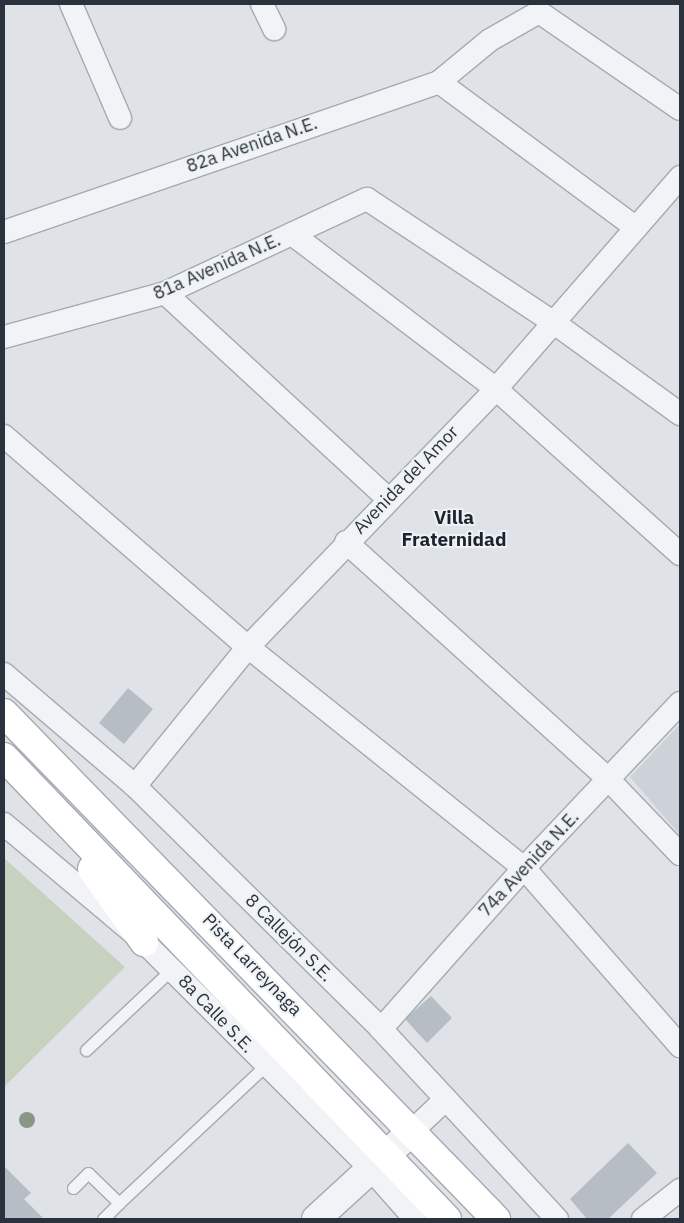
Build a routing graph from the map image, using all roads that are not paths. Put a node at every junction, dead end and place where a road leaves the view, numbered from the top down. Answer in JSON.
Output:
{"nodes":[{"id":1,"x":71,"y":4,"type":"edge"},
{"id":2,"x":262,"y":4,"type":"edge"},
{"id":3,"x":274,"y":29,"type":"dead end"},
{"id":4,"x":439,"y":82,"type":"junction"},
{"id":5,"x":680,"y":109,"type":"edge"},
{"id":6,"x":120,"y":118,"type":"dead end"},
{"id":7,"x":680,"y":177,"type":"edge"},
{"id":8,"x":636,"y":228,"type":"junction"},
{"id":9,"x":4,"y":232,"type":"edge"},
{"id":10,"x":292,"y":234,"type":"junction"},
{"id":11,"x":165,"y":293,"type":"junction"},
{"id":12,"x":553,"y":322,"type":"junction"},
{"id":13,"x":4,"y":337,"type":"edge"},
{"id":14,"x":496,"y":389,"type":"junction"},
{"id":15,"x":680,"y":414,"type":"edge"},
{"id":16,"x":4,"y":436,"type":"edge"},
{"id":17,"x":388,"y":499,"type":"junction"},
{"id":18,"x":346,"y":542,"type":"junction"},
{"id":19,"x":680,"y":554,"type":"edge"},
{"id":20,"x":248,"y":647,"type":"junction"},
{"id":21,"x":4,"y":674,"type":"edge"},
{"id":22,"x":680,"y":703,"type":"edge"},
{"id":23,"x":4,"y":713,"type":"edge"},
{"id":24,"x":4,"y":758,"type":"edge"},
{"id":25,"x":608,"y":779,"type":"junction"},
{"id":26,"x":135,"y":786,"type":"junction"},
{"id":27,"x":38,"y":795,"type":"junction"},
{"id":28,"x":4,"y":824,"type":"edge"},
{"id":29,"x":680,"y":854,"type":"edge"},
{"id":30,"x":524,"y":868,"type":"junction"},
{"id":31,"x":144,"y":942,"type":"junction"},
{"id":32,"x":172,"y":969,"type":"junction"},
{"id":33,"x":381,"y":1029,"type":"junction"},
{"id":34,"x":680,"y":1046,"type":"edge"},
{"id":35,"x":86,"y":1050,"type":"dead end"},
{"id":36,"x":266,"y":1066,"type":"junction"},
{"id":37,"x":446,"y":1099,"type":"junction"},
{"id":38,"x":413,"y":1130,"type":"junction"},
{"id":39,"x":379,"y":1160,"type":"junction"},
{"id":40,"x":73,"y":1188,"type":"dead end"},
{"id":41,"x":680,"y":1190,"type":"edge"},
{"id":42,"x":119,"y":1203,"type":"junction"},
{"id":43,"x":103,"y":1219,"type":"edge"},
{"id":44,"x":316,"y":1219,"type":"edge"},
{"id":45,"x":415,"y":1219,"type":"edge"},
{"id":46,"x":448,"y":1219,"type":"edge"},
{"id":47,"x":496,"y":1219,"type":"edge"},
{"id":48,"x":557,"y":1219,"type":"edge"},
{"id":49,"x":644,"y":1219,"type":"edge"}],
"edges":[{"from":1,"to":6,"type":"street"},
{"from":2,"to":3,"type":"street"},
{"from":4,"to":5,"type":"street","name":"82a Avenida N.E."},
{"from":4,"to":8,"type":"street"},
{"from":4,"to":9,"type":"street","name":"82a Avenida N.E."},
{"from":7,"to":8,"type":"street","name":"Avenida del Amor"},
{"from":8,"to":12,"type":"street","name":"Avenida del Amor"},
{"from":10,"to":11,"type":"street","name":"81a Avenida N.E."},
{"from":10,"to":12,"type":"street","name":"81a Avenida N.E."},
{"from":10,"to":14,"type":"street"},
{"from":11,"to":13,"type":"street","name":"81a Avenida N.E."},
{"from":11,"to":17,"type":"street"},
{"from":12,"to":14,"type":"street","name":"Avenida del Amor"},
{"from":12,"to":15,"type":"street"},
{"from":14,"to":17,"type":"street","name":"Avenida del Amor"},
{"from":14,"to":19,"type":"street"},
{"from":16,"to":20,"type":"street"},
{"from":17,"to":18,"type":"street","name":"Avenida del Amor"},
{"from":18,"to":20,"type":"street","name":"Avenida del Amor"},
{"from":18,"to":25,"type":"street"},
{"from":20,"to":26,"type":"street","name":"Avenida del Amor"},
{"from":20,"to":30,"type":"street"},
{"from":21,"to":26,"type":"street","name":"8 Callejón S.E."},
{"from":22,"to":25,"type":"street","name":"74a Avenida N.E."},
{"from":23,"to":38,"type":"main road","name":"Pista Larreynaga"},
{"from":24,"to":27,"type":"main road","name":"Pista Larreynaga"},
{"from":25,"to":29,"type":"street"},
{"from":25,"to":30,"type":"street","name":"74a Avenida N.E."},
{"from":26,"to":33,"type":"street","name":"8 Callejón S.E."},
{"from":27,"to":31,"type":"main road"},
{"from":27,"to":39,"type":"main road","name":"Pista Larreynaga"},
{"from":28,"to":31,"type":"street","name":"8a Calle S.E."},
{"from":30,"to":33,"type":"street","name":"74a Avenida N.E."},
{"from":30,"to":34,"type":"street"},
{"from":31,"to":32,"type":"street","name":"8a Calle S.E."},
{"from":32,"to":35,"type":"lane"},
{"from":32,"to":36,"type":"street","name":"8a Calle S.E."},
{"from":33,"to":37,"type":"street","name":"8 Callejón S.E."},
{"from":36,"to":39,"type":"street","name":"8a Calle S.E."},
{"from":36,"to":42,"type":"lane"},
{"from":37,"to":38,"type":"street"},
{"from":37,"to":48,"type":"street","name":"8 Callejón S.E."},
{"from":38,"to":39,"type":"street"},
{"from":38,"to":47,"type":"main road","name":"Pista Larreynaga"},
{"from":39,"to":44,"type":"street"},
{"from":39,"to":45,"type":"street","name":"8a Calle S.E."},
{"from":39,"to":46,"type":"main road","name":"Pista Larreynaga"},
{"from":40,"to":42,"type":"lane"},
{"from":41,"to":49,"type":"street"},
{"from":42,"to":43,"type":"lane"}]}
